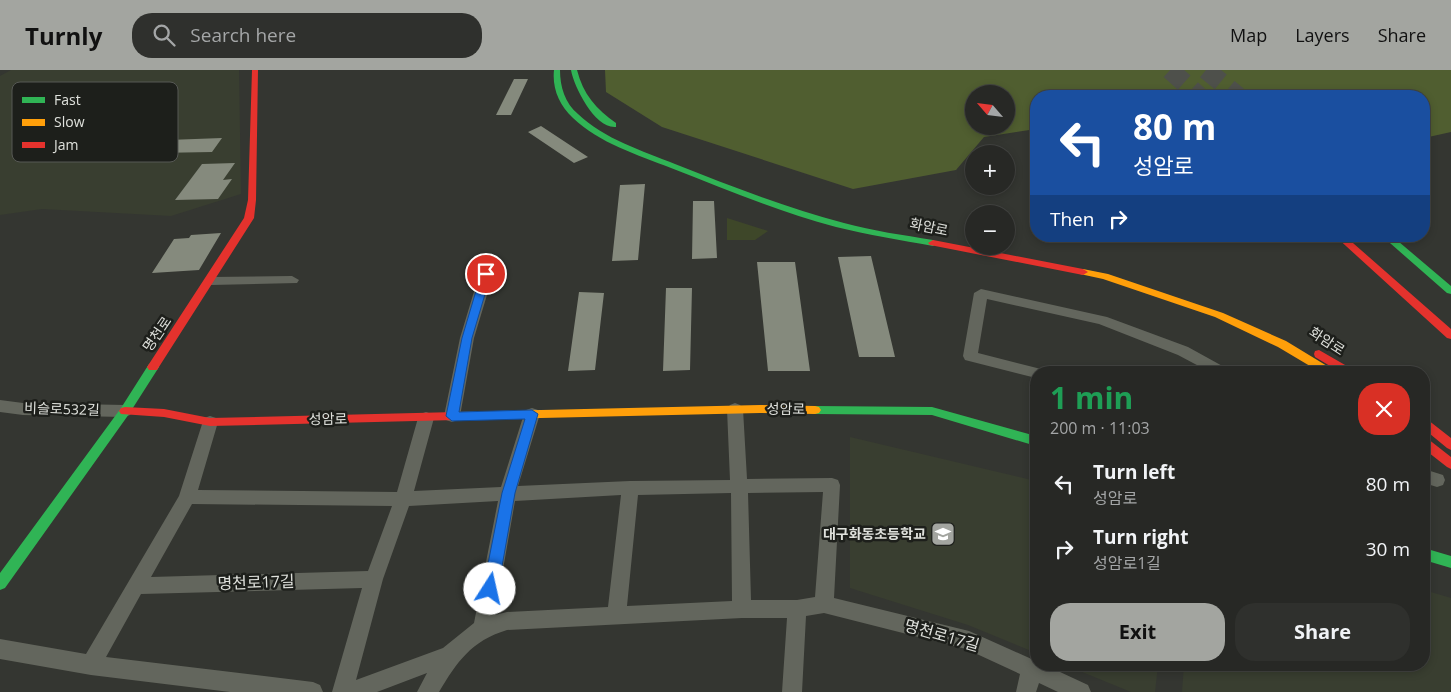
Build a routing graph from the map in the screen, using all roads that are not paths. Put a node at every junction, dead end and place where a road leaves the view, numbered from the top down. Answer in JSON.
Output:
{"nodes":[{"id":1,"x":255,"y":70,"type":"edge"},
{"id":2,"x":557,"y":70,"type":"edge"},
{"id":3,"x":574,"y":70,"type":"edge"},
{"id":4,"x":622,"y":130,"type":"dead end"},
{"id":5,"x":756,"y":185,"type":"dead end"},
{"id":6,"x":783,"y":195,"type":"dead end"},
{"id":7,"x":894,"y":224,"type":"dead end"},
{"id":8,"x":965,"y":238,"type":"edge"},
{"id":9,"x":1346,"y":242,"type":"edge"},
{"id":10,"x":1393,"y":242,"type":"edge"},
{"id":11,"x":1015,"y":248,"type":"edge"},
{"id":12,"x":486,"y":274,"type":"dead end"},
{"id":13,"x":1148,"y":278,"type":"dead end"},
{"id":14,"x":292,"y":280,"type":"dead end"},
{"id":15,"x":211,"y":281,"type":"junction"},
{"id":16,"x":1451,"y":290,"type":"edge"},
{"id":17,"x":1217,"y":302,"type":"dead end"},
{"id":18,"x":1451,"y":335,"type":"edge"},
{"id":19,"x":1210,"y":366,"type":"edge"},
{"id":20,"x":1318,"y":366,"type":"edge"},
{"id":21,"x":1339,"y":366,"type":"edge"},
{"id":22,"x":1030,"y":371,"type":"edge"},
{"id":23,"x":0,"y":406,"type":"edge"},
{"id":24,"x":735,"y":409,"type":"junction"},
{"id":25,"x":125,"y":411,"type":"junction"},
{"id":26,"x":532,"y":414,"type":"junction"},
{"id":27,"x":452,"y":416,"type":"junction"},
{"id":28,"x":426,"y":418,"type":"junction"},
{"id":29,"x":210,"y":422,"type":"junction"},
{"id":30,"x":1430,"y":428,"type":"edge"},
{"id":31,"x":1030,"y":439,"type":"edge"},
{"id":32,"x":1451,"y":444,"type":"edge"},
{"id":33,"x":1430,"y":447,"type":"edge"},
{"id":34,"x":1451,"y":464,"type":"edge"},
{"id":35,"x":739,"y":487,"type":"junction"},
{"id":36,"x":630,"y":488,"type":"junction"},
{"id":37,"x":508,"y":493,"type":"junction"},
{"id":38,"x":187,"y":496,"type":"junction"},
{"id":39,"x":403,"y":499,"type":"junction"},
{"id":40,"x":1430,"y":556,"type":"edge"},
{"id":41,"x":1451,"y":562,"type":"edge"},
{"id":42,"x":374,"y":579,"type":"junction"},
{"id":43,"x":0,"y":584,"type":"edge"},
{"id":44,"x":138,"y":586,"type":"junction"},
{"id":45,"x":824,"y":604,"type":"junction"},
{"id":46,"x":742,"y":609,"type":"junction"},
{"id":47,"x":796,"y":609,"type":"junction"},
{"id":48,"x":616,"y":615,"type":"junction"},
{"id":49,"x":483,"y":628,"type":"junction"},
{"id":50,"x":0,"y":650,"type":"edge"},
{"id":51,"x":450,"y":655,"type":"junction"},
{"id":52,"x":91,"y":665,"type":"junction"},
{"id":53,"x":1030,"y":668,"type":"edge"},
{"id":54,"x":1031,"y":671,"type":"edge"},
{"id":55,"x":1036,"y":671,"type":"edge"},
{"id":56,"x":314,"y":692,"type":"edge"},
{"id":57,"x":342,"y":692,"type":"edge"},
{"id":58,"x":350,"y":692,"type":"edge"},
{"id":59,"x":427,"y":692,"type":"edge"},
{"id":60,"x":792,"y":692,"type":"edge"},
{"id":61,"x":1026,"y":692,"type":"edge"},
{"id":62,"x":1081,"y":692,"type":"edge"}],
"edges":[{"from":1,"to":15,"type":"main road","name":"명천로"},
{"from":2,"to":20,"type":"main road","name":"화암로"},
{"from":3,"to":4,"type":"main road"},
{"from":5,"to":6,"type":"main road"},
{"from":7,"to":8,"type":"main road","name":"화암로"},
{"from":9,"to":18,"type":"main road"},
{"from":10,"to":16,"type":"main road"},
{"from":11,"to":13,"type":"main road"},
{"from":12,"to":27,"type":"street"},
{"from":14,"to":15,"type":"street"},
{"from":15,"to":25,"type":"main road","name":"명천로"},
{"from":17,"to":21,"type":"main road","name":"화암로"},
{"from":19,"to":22,"type":"street"},
{"from":23,"to":25,"type":"street","name":"비슬로532길"},
{"from":24,"to":26,"type":"main road","name":"성암로"},
{"from":24,"to":31,"type":"main road","name":"성암로"},
{"from":24,"to":35,"type":"street"},
{"from":25,"to":29,"type":"main road","name":"성암로"},
{"from":25,"to":43,"type":"main road","name":"명천로"},
{"from":26,"to":27,"type":"main road","name":"성암로"},
{"from":26,"to":37,"type":"street"},
{"from":27,"to":28,"type":"main road","name":"성암로"},
{"from":28,"to":29,"type":"main road","name":"성암로"},
{"from":28,"to":39,"type":"street"},
{"from":29,"to":38,"type":"street"},
{"from":30,"to":32,"type":"main road"},
{"from":33,"to":34,"type":"main road"},
{"from":35,"to":36,"type":"street"},
{"from":35,"to":45,"type":"street"},
{"from":35,"to":46,"type":"street"},
{"from":36,"to":37,"type":"street"},
{"from":36,"to":48,"type":"street"},
{"from":37,"to":39,"type":"street"},
{"from":37,"to":49,"type":"street"},
{"from":38,"to":39,"type":"street"},
{"from":38,"to":44,"type":"street"},
{"from":39,"to":42,"type":"street"},
{"from":40,"to":41,"type":"main road"},
{"from":42,"to":44,"type":"street","name":"명천로17길"},
{"from":42,"to":57,"type":"street"},
{"from":44,"to":52,"type":"street"},
{"from":45,"to":47,"type":"street","name":"명천로17길"},
{"from":45,"to":53,"type":"street","name":"명천로17길"},
{"from":46,"to":47,"type":"street","name":"명천로17길"},
{"from":46,"to":48,"type":"street","name":"명천로17길"},
{"from":47,"to":60,"type":"street"},
{"from":48,"to":49,"type":"street","name":"명천로17길"},
{"from":49,"to":51,"type":"street","name":"명천로17길"},
{"from":50,"to":52,"type":"street"},
{"from":51,"to":58,"type":"street","name":"명천로17길"},
{"from":51,"to":59,"type":"street","name":"명천로17길"},
{"from":52,"to":56,"type":"street"},
{"from":54,"to":61,"type":"street"},
{"from":55,"to":62,"type":"street","name":"명천로17길"}]}
